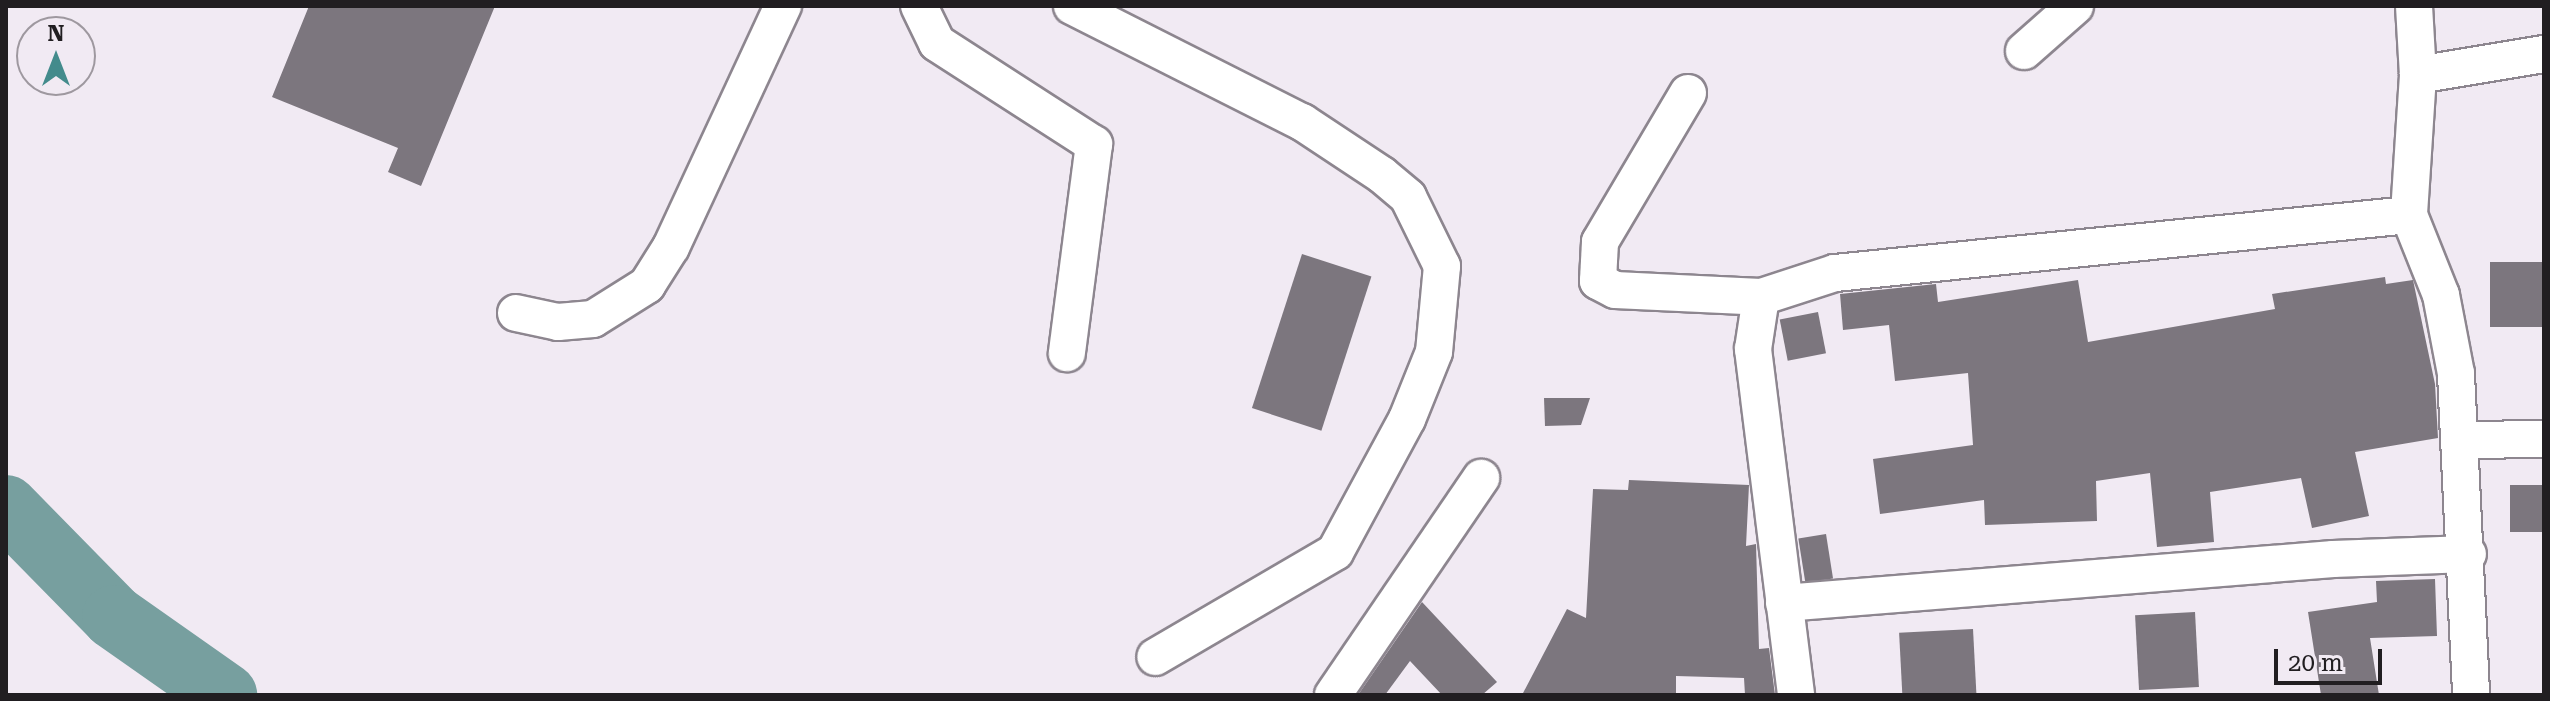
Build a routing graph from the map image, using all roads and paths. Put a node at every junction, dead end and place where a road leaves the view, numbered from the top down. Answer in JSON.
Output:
{"nodes":[{"id":1,"x":783,"y":6,"type":"edge"},
{"id":2,"x":919,"y":6,"type":"edge"},
{"id":3,"x":1072,"y":6,"type":"edge"},
{"id":4,"x":2075,"y":6,"type":"edge"},
{"id":5,"x":2414,"y":6,"type":"edge"},
{"id":6,"x":2024,"y":51,"type":"dead end"},
{"id":7,"x":2544,"y":54,"type":"edge"},
{"id":8,"x":2418,"y":75,"type":"junction"},
{"id":9,"x":1688,"y":93,"type":"dead end"},
{"id":10,"x":2409,"y":215,"type":"junction"},
{"id":11,"x":1761,"y":297,"type":"junction"},
{"id":12,"x":516,"y":313,"type":"dead end"},
{"id":13,"x":1067,"y":353,"type":"dead end"},
{"id":14,"x":2544,"y":439,"type":"edge"},
{"id":15,"x":2464,"y":440,"type":"junction"},
{"id":16,"x":1481,"y":478,"type":"dead end"},
{"id":17,"x":2468,"y":554,"type":"junction"},
{"id":18,"x":1784,"y":603,"type":"junction"},
{"id":19,"x":1155,"y":657,"type":"dead end"},
{"id":20,"x":1333,"y":695,"type":"edge"},
{"id":21,"x":1796,"y":695,"type":"edge"},
{"id":22,"x":2471,"y":695,"type":"edge"}],
"edges":[{"from":1,"to":12,"type":"street"},
{"from":2,"to":13,"type":"street"},
{"from":3,"to":19,"type":"street"},
{"from":4,"to":6,"type":"street"},
{"from":5,"to":8,"type":"street"},
{"from":7,"to":8,"type":"street"},
{"from":8,"to":10,"type":"street"},
{"from":9,"to":11,"type":"street"},
{"from":10,"to":11,"type":"street"},
{"from":10,"to":15,"type":"street"},
{"from":11,"to":18,"type":"street"},
{"from":14,"to":15,"type":"street"},
{"from":15,"to":17,"type":"street"},
{"from":16,"to":20,"type":"street"},
{"from":17,"to":18,"type":"street"},
{"from":17,"to":22,"type":"street"},
{"from":18,"to":21,"type":"street"}]}
